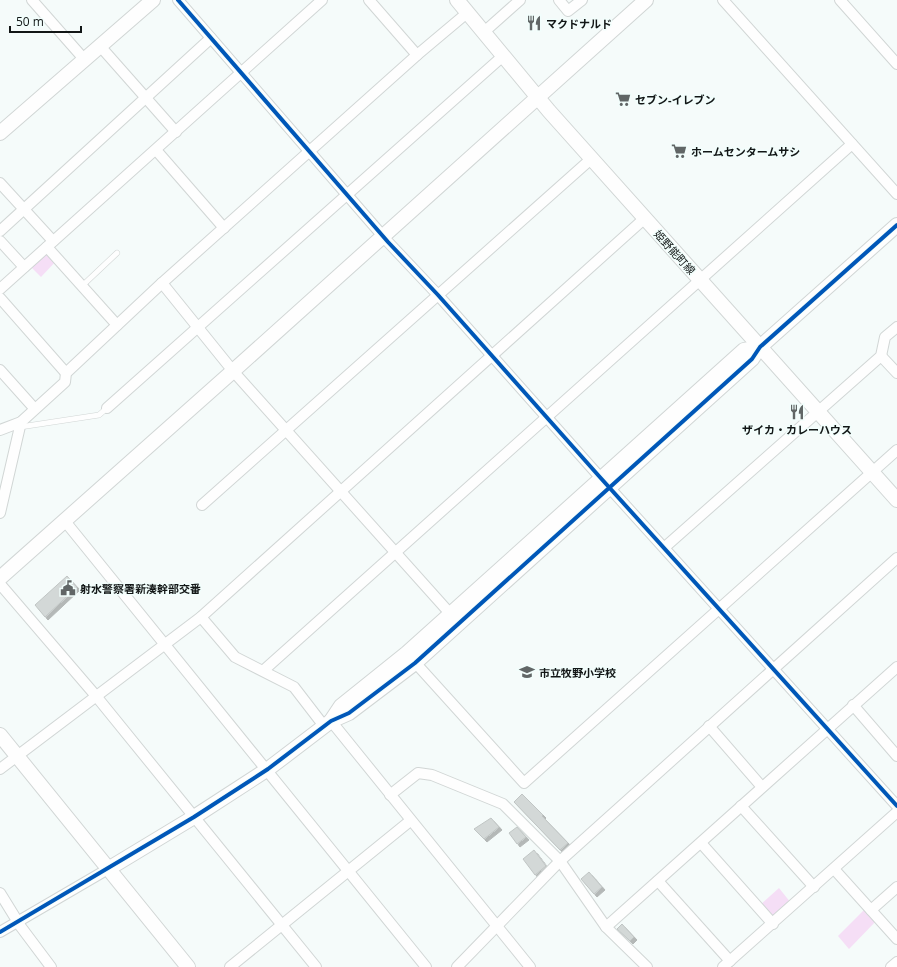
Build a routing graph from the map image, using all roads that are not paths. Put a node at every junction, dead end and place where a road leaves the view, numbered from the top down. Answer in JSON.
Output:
{"nodes":[{"id":1,"x":32,"y":0,"type":"edge"},
{"id":2,"x":153,"y":0,"type":"edge"},
{"id":3,"x":178,"y":0,"type":"edge"},
{"id":4,"x":322,"y":0,"type":"edge"},
{"id":5,"x":369,"y":0,"type":"edge"},
{"id":6,"x":457,"y":0,"type":"edge"},
{"id":7,"x":520,"y":0,"type":"edge"},
{"id":8,"x":559,"y":0,"type":"edge"},
{"id":9,"x":582,"y":0,"type":"edge"},
{"id":10,"x":646,"y":0,"type":"edge"},
{"id":11,"x":723,"y":0,"type":"edge"},
{"id":12,"x":840,"y":0,"type":"edge"},
{"id":13,"x":467,"y":13,"type":"junction"},
{"id":14,"x":484,"y":32,"type":"junction"},
{"id":15,"x":211,"y":38,"type":"junction"},
{"id":16,"x":100,"y":46,"type":"junction"},
{"id":17,"x":417,"y":55,"type":"junction"},
{"id":18,"x":503,"y":56,"type":"junction"},
{"id":19,"x":84,"y":59,"type":"junction"},
{"id":20,"x":897,"y":64,"type":"edge"},
{"id":21,"x":241,"y":73,"type":"junction"},
{"id":22,"x":146,"y":97,"type":"junction"},
{"id":23,"x":536,"y":97,"type":"junction"},
{"id":24,"x":176,"y":132,"type":"junction"},
{"id":25,"x":0,"y":133,"type":"edge"},
{"id":26,"x":852,"y":144,"type":"junction"},
{"id":27,"x":156,"y":150,"type":"junction"},
{"id":28,"x":310,"y":152,"type":"junction"},
{"id":29,"x":591,"y":159,"type":"junction"},
{"id":30,"x":0,"y":183,"type":"edge"},
{"id":31,"x":897,"y":194,"type":"edge"},
{"id":32,"x":347,"y":196,"type":"junction"},
{"id":33,"x":24,"y":209,"type":"junction"},
{"id":34,"x":644,"y":218,"type":"junction"},
{"id":35,"x":897,"y":225,"type":"edge"},
{"id":36,"x":224,"y":228,"type":"junction"},
{"id":37,"x":0,"y":231,"type":"edge"},
{"id":38,"x":382,"y":236,"type":"junction"},
{"id":39,"x":0,"y":241,"type":"edge"},
{"id":40,"x":50,"y":244,"type":"junction"},
{"id":41,"x":118,"y":253,"type":"dead end"},
{"id":42,"x":24,"y":267,"type":"junction"},
{"id":43,"x":700,"y":280,"type":"junction"},
{"id":44,"x":162,"y":283,"type":"junction"},
{"id":45,"x":82,"y":286,"type":"junction"},
{"id":46,"x":0,"y":289,"type":"edge"},
{"id":47,"x":438,"y":295,"type":"junction"},
{"id":48,"x":0,"y":298,"type":"edge"},
{"id":49,"x":117,"y":325,"type":"junction"},
{"id":50,"x":198,"y":326,"type":"junction"},
{"id":51,"x":897,"y":326,"type":"edge"},
{"id":52,"x":760,"y":347,"type":"junction"},
{"id":53,"x":492,"y":355,"type":"junction"},
{"id":54,"x":881,"y":356,"type":"junction"},
{"id":55,"x":0,"y":370,"type":"edge"},
{"id":56,"x":233,"y":371,"type":"junction"},
{"id":57,"x":66,"y":372,"type":"junction"},
{"id":58,"x":897,"y":373,"type":"edge"},
{"id":59,"x":34,"y":408,"type":"junction"},
{"id":60,"x":107,"y":408,"type":"joint"},
{"id":61,"x":817,"y":411,"type":"junction"},
{"id":62,"x":547,"y":416,"type":"junction"},
{"id":63,"x":20,"y":424,"type":"junction"},
{"id":64,"x":0,"y":430,"type":"edge"},
{"id":65,"x":287,"y":430,"type":"junction"},
{"id":66,"x":897,"y":450,"type":"edge"},
{"id":67,"x":872,"y":472,"type":"junction"},
{"id":68,"x":606,"y":483,"type":"junction"},
{"id":69,"x":341,"y":490,"type":"junction"},
{"id":70,"x":897,"y":500,"type":"edge"},
{"id":71,"x":202,"y":505,"type":"dead end"},
{"id":72,"x":0,"y":513,"type":"edge"},
{"id":73,"x":64,"y":520,"type":"junction"},
{"id":74,"x":665,"y":547,"type":"junction"},
{"id":75,"x":397,"y":552,"type":"junction"},
{"id":76,"x":897,"y":558,"type":"edge"},
{"id":77,"x":0,"y":578,"type":"edge"},
{"id":78,"x":0,"y":584,"type":"edge"},
{"id":79,"x":720,"y":608,"type":"junction"},
{"id":80,"x":201,"y":617,"type":"junction"},
{"id":81,"x":455,"y":618,"type":"junction"},
{"id":82,"x":166,"y":645,"type":"junction"},
{"id":83,"x":411,"y":658,"type":"junction"},
{"id":84,"x":897,"y":667,"type":"edge"},
{"id":85,"x":772,"y":669,"type":"junction"},
{"id":86,"x":264,"y":670,"type":"junction"},
{"id":87,"x":96,"y":696,"type":"junction"},
{"id":88,"x":853,"y":705,"type":"junction"},
{"id":89,"x":328,"y":724,"type":"junction"},
{"id":90,"x":709,"y":726,"type":"junction"},
{"id":91,"x":827,"y":728,"type":"junction"},
{"id":92,"x":0,"y":735,"type":"edge"},
{"id":93,"x":17,"y":756,"type":"junction"},
{"id":94,"x":897,"y":756,"type":"edge"},
{"id":95,"x":0,"y":769,"type":"edge"},
{"id":96,"x":268,"y":769,"type":"junction"},
{"id":97,"x":762,"y":787,"type":"junction"},
{"id":98,"x":390,"y":795,"type":"junction"},
{"id":99,"x":741,"y":806,"type":"junction"},
{"id":100,"x":897,"y":806,"type":"edge"},
{"id":101,"x":897,"y":812,"type":"edge"},
{"id":102,"x":194,"y":817,"type":"junction"},
{"id":103,"x":410,"y":820,"type":"junction"},
{"id":104,"x":701,"y":843,"type":"junction"},
{"id":105,"x":560,"y":861,"type":"junction"},
{"id":106,"x":108,"y":869,"type":"junction"},
{"id":107,"x":834,"y":869,"type":"junction"},
{"id":108,"x":348,"y":871,"type":"junction"},
{"id":109,"x":658,"y":881,"type":"junction"},
{"id":110,"x":814,"y":887,"type":"junction"},
{"id":111,"x":897,"y":887,"type":"edge"},
{"id":112,"x":0,"y":893,"type":"edge"},
{"id":113,"x":871,"y":910,"type":"junction"},
{"id":114,"x":19,"y":921,"type":"junction"},
{"id":115,"x":282,"y":924,"type":"junction"},
{"id":116,"x":773,"y":924,"type":"junction"},
{"id":117,"x":497,"y":925,"type":"junction"},
{"id":118,"x":606,"y":927,"type":"junction"},
{"id":119,"x":0,"y":932,"type":"edge"},
{"id":120,"x":897,"y":939,"type":"edge"},
{"id":121,"x":897,"y":962,"type":"edge"},
{"id":122,"x":727,"y":964,"type":"edge"},
{"id":123,"x":51,"y":967,"type":"edge"},
{"id":124,"x":188,"y":967,"type":"edge"},
{"id":125,"x":230,"y":967,"type":"edge"},
{"id":126,"x":316,"y":967,"type":"edge"},
{"id":127,"x":426,"y":967,"type":"edge"},
{"id":128,"x":456,"y":967,"type":"edge"},
{"id":129,"x":530,"y":967,"type":"edge"},
{"id":130,"x":647,"y":967,"type":"edge"},
{"id":131,"x":891,"y":967,"type":"edge"}],
"edges":[{"from":1,"to":19,"type":"street"},
{"from":2,"to":16,"type":"street"},
{"from":3,"to":15,"type":"street"},
{"from":4,"to":21,"type":"street"},
{"from":5,"to":17,"type":"street"},
{"from":6,"to":13,"type":"street","name":"姫野能町線"},
{"from":7,"to":14,"type":"street"},
{"from":8,"to":9,"type":"street"},
{"from":10,"to":23,"type":"street"},
{"from":11,"to":26,"type":"street"},
{"from":12,"to":20,"type":"street"},
{"from":13,"to":14,"type":"street","name":"姫野能町線"},
{"from":13,"to":17,"type":"street"},
{"from":14,"to":18,"type":"street","name":"姫野能町線"},
{"from":15,"to":21,"type":"street"},
{"from":15,"to":22,"type":"street"},
{"from":16,"to":19,"type":"street"},
{"from":16,"to":22,"type":"street"},
{"from":17,"to":28,"type":"street"},
{"from":18,"to":23,"type":"street","name":"姫野能町線"},
{"from":18,"to":32,"type":"street"},
{"from":19,"to":25,"type":"street"},
{"from":21,"to":24,"type":"street"},
{"from":21,"to":28,"type":"street"},
{"from":22,"to":24,"type":"street"},
{"from":22,"to":33,"type":"street"},
{"from":23,"to":29,"type":"street","name":"姫野能町線"},
{"from":23,"to":38,"type":"street"},
{"from":24,"to":27,"type":"street"},
{"from":26,"to":31,"type":"street"},
{"from":26,"to":43,"type":"street"},
{"from":27,"to":36,"type":"street"},
{"from":27,"to":40,"type":"street"},
{"from":28,"to":32,"type":"street"},
{"from":28,"to":36,"type":"street"},
{"from":29,"to":34,"type":"street","name":"姫野能町線"},
{"from":29,"to":47,"type":"street"},
{"from":30,"to":33,"type":"street"},
{"from":32,"to":38,"type":"street"},
{"from":32,"to":50,"type":"street"},
{"from":33,"to":37,"type":"street"},
{"from":33,"to":40,"type":"street"},
{"from":34,"to":43,"type":"street","name":"姫野能町線"},
{"from":34,"to":53,"type":"street"},
{"from":35,"to":52,"type":"street"},
{"from":36,"to":44,"type":"street"},
{"from":38,"to":47,"type":"street"},
{"from":38,"to":56,"type":"street"},
{"from":39,"to":42,"type":"street"},
{"from":40,"to":42,"type":"street"},
{"from":40,"to":45,"type":"street"},
{"from":41,"to":45,"type":"lane"},
{"from":42,"to":46,"type":"street"},
{"from":43,"to":52,"type":"street","name":"姫野能町線"},
{"from":43,"to":62,"type":"street"},
{"from":44,"to":49,"type":"street"},
{"from":44,"to":50,"type":"street"},
{"from":45,"to":49,"type":"street"},
{"from":47,"to":53,"type":"street"},
{"from":47,"to":65,"type":"street"},
{"from":48,"to":57,"type":"street"},
{"from":49,"to":57,"type":"street"},
{"from":50,"to":56,"type":"street"},
{"from":50,"to":60,"type":"street"},
{"from":51,"to":54,"type":"street"},
{"from":52,"to":61,"type":"street","name":"姫野能町線"},
{"from":52,"to":68,"type":"street"},
{"from":53,"to":62,"type":"street"},
{"from":53,"to":69,"type":"street"},
{"from":54,"to":58,"type":"street"},
{"from":54,"to":61,"type":"street"},
{"from":55,"to":59,"type":"street"},
{"from":56,"to":65,"type":"street"},
{"from":56,"to":73,"type":"street"},
{"from":57,"to":59,"type":"street"},
{"from":59,"to":63,"type":"street"},
{"from":60,"to":63,"type":"lane"},
{"from":61,"to":67,"type":"street","name":"姫野能町線"},
{"from":61,"to":74,"type":"street"},
{"from":62,"to":68,"type":"street"},
{"from":62,"to":75,"type":"street"},
{"from":63,"to":64,"type":"street"},
{"from":63,"to":72,"type":"street"},
{"from":65,"to":69,"type":"street"},
{"from":65,"to":71,"type":"street"},
{"from":66,"to":67,"type":"street"},
{"from":67,"to":70,"type":"street","name":"姫野能町線"},
{"from":67,"to":79,"type":"street"},
{"from":68,"to":74,"type":"street"},
{"from":68,"to":81,"type":"street"},
{"from":69,"to":75,"type":"street"},
{"from":69,"to":80,"type":"street"},
{"from":73,"to":77,"type":"street"},
{"from":73,"to":82,"type":"street"},
{"from":74,"to":79,"type":"street"},
{"from":75,"to":81,"type":"street"},
{"from":75,"to":86,"type":"street"},
{"from":76,"to":85,"type":"street"},
{"from":78,"to":87,"type":"street"},
{"from":79,"to":83,"type":"street"},
{"from":79,"to":85,"type":"street"},
{"from":80,"to":82,"type":"street"},
{"from":80,"to":86,"type":"street"},
{"from":81,"to":83,"type":"street"},
{"from":82,"to":87,"type":"street"},
{"from":82,"to":96,"type":"street"},
{"from":83,"to":89,"type":"street"},
{"from":84,"to":88,"type":"street"},
{"from":85,"to":90,"type":"street"},
{"from":85,"to":91,"type":"street"},
{"from":86,"to":89,"type":"street"},
{"from":87,"to":93,"type":"street"},
{"from":87,"to":102,"type":"street"},
{"from":88,"to":91,"type":"street"},
{"from":88,"to":94,"type":"street"},
{"from":89,"to":96,"type":"street"},
{"from":89,"to":98,"type":"street"},
{"from":90,"to":97,"type":"street"},
{"from":90,"to":105,"type":"street"},
{"from":91,"to":97,"type":"street"},
{"from":91,"to":100,"type":"street"},
{"from":92,"to":93,"type":"street"},
{"from":93,"to":95,"type":"street"},
{"from":93,"to":106,"type":"street"},
{"from":96,"to":102,"type":"street"},
{"from":96,"to":108,"type":"street"},
{"from":97,"to":99,"type":"street"},
{"from":98,"to":103,"type":"street"},
{"from":98,"to":105,"type":"street"},
{"from":99,"to":104,"type":"street"},
{"from":99,"to":110,"type":"street"},
{"from":101,"to":107,"type":"street"},
{"from":102,"to":106,"type":"street"},
{"from":102,"to":115,"type":"street"},
{"from":103,"to":108,"type":"street"},
{"from":103,"to":117,"type":"street"},
{"from":104,"to":109,"type":"street"},
{"from":104,"to":116,"type":"street"},
{"from":105,"to":117,"type":"street"},
{"from":105,"to":118,"type":"street"},
{"from":106,"to":114,"type":"street"},
{"from":106,"to":124,"type":"street"},
{"from":107,"to":110,"type":"street"},
{"from":107,"to":113,"type":"street"},
{"from":108,"to":115,"type":"street"},
{"from":108,"to":127,"type":"street"},
{"from":109,"to":118,"type":"street"},
{"from":109,"to":122,"type":"street"},
{"from":110,"to":116,"type":"street"},
{"from":111,"to":113,"type":"street"},
{"from":112,"to":114,"type":"street"},
{"from":113,"to":120,"type":"street"},
{"from":114,"to":119,"type":"street"},
{"from":114,"to":123,"type":"street"},
{"from":115,"to":125,"type":"street"},
{"from":115,"to":126,"type":"street"},
{"from":116,"to":122,"type":"street"},
{"from":117,"to":128,"type":"street"},
{"from":117,"to":129,"type":"street"},
{"from":118,"to":130,"type":"street"},
{"from":121,"to":131,"type":"street"}]}
